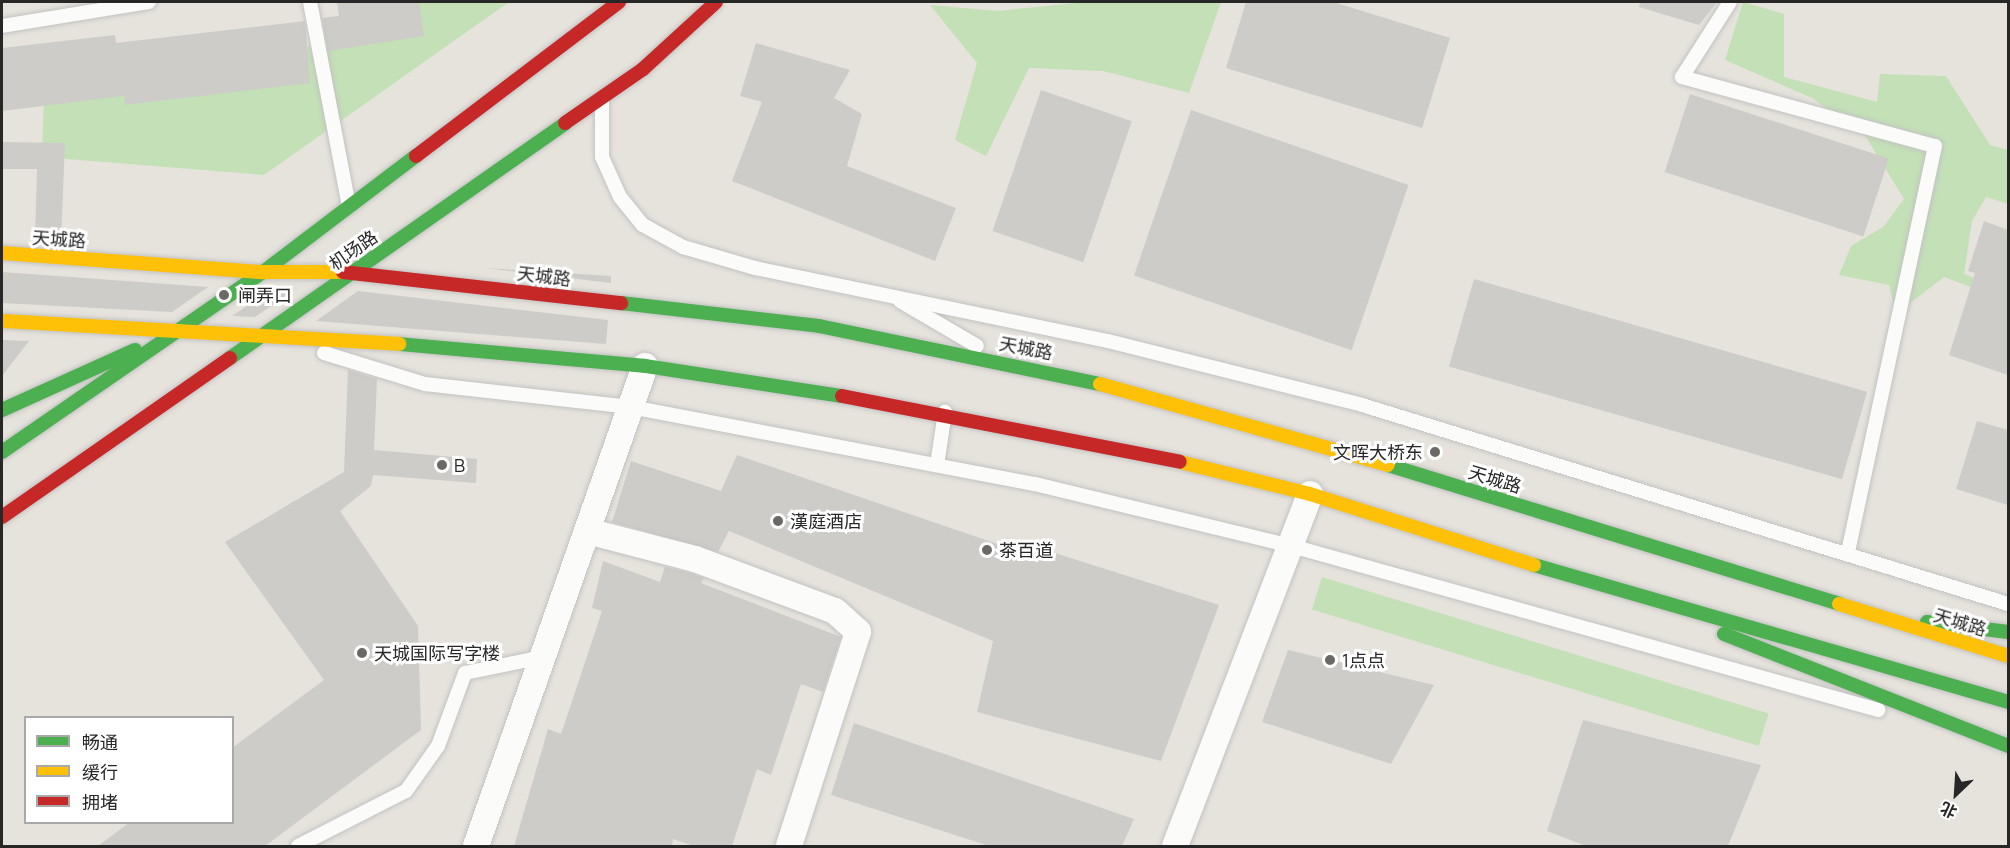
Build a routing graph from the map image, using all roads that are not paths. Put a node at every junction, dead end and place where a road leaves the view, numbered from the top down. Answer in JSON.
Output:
{"nodes":[{"id":1,"x":149,"y":2,"type":"edge"},
{"id":2,"x":310,"y":2,"type":"edge"},
{"id":3,"x":619,"y":2,"type":"edge"},
{"id":4,"x":716,"y":2,"type":"edge"},
{"id":5,"x":1730,"y":2,"type":"edge"},
{"id":6,"x":2,"y":26,"type":"edge"},
{"id":7,"x":602,"y":99,"type":"junction"},
{"id":8,"x":350,"y":208,"type":"junction"},
{"id":9,"x":2,"y":253,"type":"edge"},
{"id":10,"x":263,"y":272,"type":"junction"},
{"id":11,"x":354,"y":272,"type":"junction"},
{"id":12,"x":889,"y":294,"type":"junction"},
{"id":13,"x":2,"y":321,"type":"edge"},
{"id":14,"x":173,"y":333,"type":"junction"},
{"id":15,"x":264,"y":335,"type":"junction"},
{"id":16,"x":1004,"y":362,"type":"junction"},
{"id":17,"x":645,"y":366,"type":"junction"},
{"id":18,"x":631,"y":406,"type":"junction"},
{"id":19,"x":2,"y":410,"type":"edge"},
{"id":20,"x":945,"y":412,"type":"junction"},
{"id":21,"x":2,"y":452,"type":"edge"},
{"id":22,"x":937,"y":465,"type":"junction"},
{"id":23,"x":1310,"y":494,"type":"junction"},
{"id":24,"x":2,"y":517,"type":"edge"},
{"id":25,"x":587,"y":531,"type":"junction"},
{"id":26,"x":1288,"y":545,"type":"junction"},
{"id":27,"x":1848,"y":553,"type":"junction"},
{"id":28,"x":1616,"y":591,"type":"junction"},
{"id":29,"x":2008,"y":603,"type":"edge"},
{"id":30,"x":1874,"y":615,"type":"junction"},
{"id":31,"x":2008,"y":632,"type":"edge"},
{"id":32,"x":2008,"y":656,"type":"edge"},
{"id":33,"x":543,"y":657,"type":"junction"},
{"id":34,"x":2008,"y":702,"type":"edge"},
{"id":35,"x":2002,"y":744,"type":"edge"},
{"id":36,"x":298,"y":846,"type":"edge"},
{"id":37,"x":476,"y":846,"type":"edge"},
{"id":38,"x":789,"y":846,"type":"edge"},
{"id":39,"x":1175,"y":846,"type":"edge"}],
"edges":[{"from":1,"to":6,"type":"lane"},
{"from":2,"to":8,"type":"lane"},
{"from":3,"to":8,"type":"main road","name":"机场路"},
{"from":4,"to":7,"type":"main road","name":"机场路"},
{"from":5,"to":27,"type":"lane"},
{"from":7,"to":11,"type":"main road","name":"机场路"},
{"from":7,"to":12,"type":"lane"},
{"from":8,"to":10,"type":"main road","name":"机场路"},
{"from":9,"to":10,"type":"main road","name":"天城路"},
{"from":10,"to":11,"type":"main road","name":"天城路"},
{"from":10,"to":14,"type":"main road","name":"机场路"},
{"from":11,"to":15,"type":"main road","name":"机场路"},
{"from":11,"to":16,"type":"main road","name":"天城路"},
{"from":12,"to":16,"type":"lane"},
{"from":12,"to":27,"type":"lane"},
{"from":13,"to":14,"type":"main road"},
{"from":14,"to":15,"type":"main road"},
{"from":14,"to":19,"type":"main road","name":"机场路"},
{"from":14,"to":21,"type":"main road","name":"机场路"},
{"from":15,"to":17,"type":"main road"},
{"from":15,"to":18,"type":"lane"},
{"from":15,"to":24,"type":"main road","name":"机场路"},
{"from":16,"to":30,"type":"main road","name":"天城路"},
{"from":17,"to":18,"type":"street"},
{"from":17,"to":20,"type":"main road"},
{"from":18,"to":22,"type":"lane"},
{"from":18,"to":25,"type":"street"},
{"from":20,"to":22,"type":"lane"},
{"from":20,"to":23,"type":"main road"},
{"from":22,"to":26,"type":"lane"},
{"from":23,"to":26,"type":"street"},
{"from":23,"to":28,"type":"main road"},
{"from":25,"to":33,"type":"street"},
{"from":25,"to":38,"type":"street"},
{"from":26,"to":35,"type":"lane"},
{"from":26,"to":39,"type":"street"},
{"from":27,"to":29,"type":"lane"},
{"from":28,"to":34,"type":"main road"},
{"from":28,"to":35,"type":"main road"},
{"from":30,"to":31,"type":"main road"},
{"from":30,"to":32,"type":"main road","name":"天城路"},
{"from":33,"to":36,"type":"lane"},
{"from":33,"to":37,"type":"street"}]}
